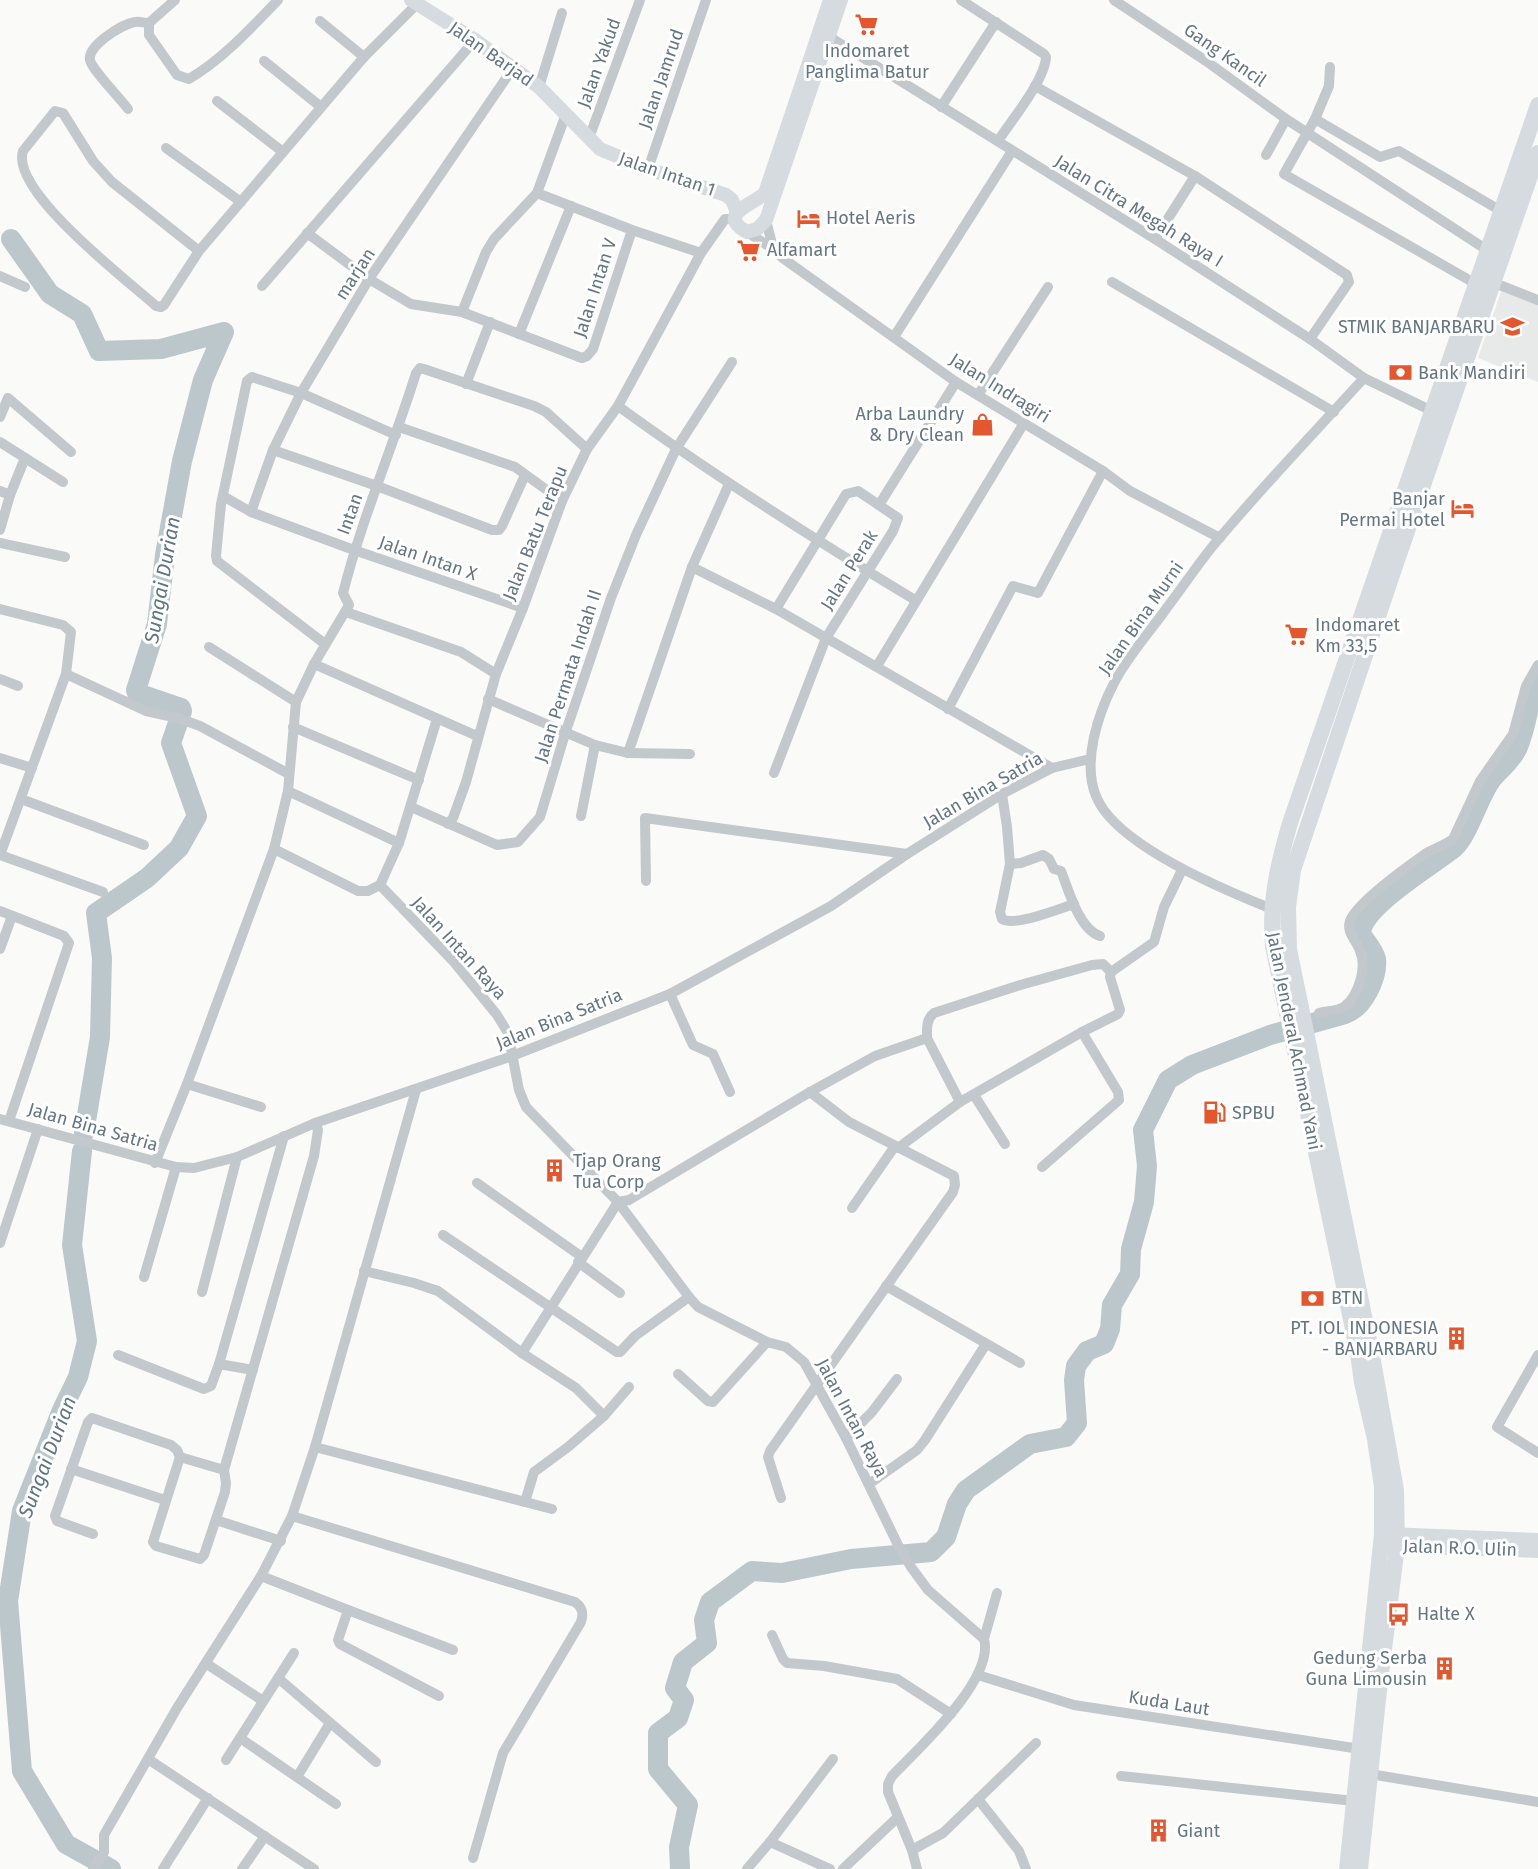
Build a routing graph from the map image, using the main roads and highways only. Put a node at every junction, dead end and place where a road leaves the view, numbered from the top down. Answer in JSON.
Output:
{"nodes":[{"id":1,"x":830,"y":0,"type":"edge"},
{"id":2,"x":841,"y":0,"type":"edge"},
{"id":3,"x":414,"y":2,"type":"edge"},
{"id":4,"x":1538,"y":105,"type":"edge"},
{"id":5,"x":566,"y":114,"type":"joint"},
{"id":6,"x":1538,"y":153,"type":"edge"},
{"id":7,"x":736,"y":216,"type":"junction"},
{"id":8,"x":1484,"y":283,"type":"junction"},
{"id":9,"x":1386,"y":567,"type":"junction"},
{"id":10,"x":1349,"y":675,"type":"junction"},
{"id":11,"x":1293,"y":1005,"type":"junction"},
{"id":12,"x":1389,"y":1540,"type":"junction"},
{"id":13,"x":1538,"y":1540,"type":"edge"},
{"id":14,"x":1504,"y":1544,"type":"junction"},
{"id":15,"x":1538,"y":1551,"type":"edge"},
{"id":16,"x":1347,"y":1869,"type":"edge"},
{"id":17,"x":1360,"y":1869,"type":"edge"}],
"edges":[{"from":1,"to":7,"type":"main road"},
{"from":2,"to":7,"type":"main road","name":"Jalan Intan 1"},
{"from":3,"to":5,"type":"main road","name":"Jalan Barjad"},
{"from":4,"to":8,"type":"highway","name":"Jalan Jenderal Achmad Yani"},
{"from":5,"to":7,"type":"main road","name":"Jalan Intan 1"},
{"from":6,"to":8,"type":"highway","name":"Jalan Jenderal Achmad Yani"},
{"from":8,"to":9,"type":"highway","name":"Jalan Jenderal Achmad Yani"},
{"from":8,"to":9,"type":"highway","name":"Jalan Jenderal Achmad Yani"},
{"from":9,"to":10,"type":"highway","name":"Jalan Jenderal Achmad Yani"},
{"from":10,"to":11,"type":"highway","name":"Jalan Jenderal Achmad Yani"},
{"from":10,"to":11,"type":"highway","name":"Jalan Jenderal Achmad Yani"},
{"from":11,"to":12,"type":"highway","name":"Jalan Jenderal Achmad Yani"},
{"from":12,"to":14,"type":"main road","name":"Jalan R.O. Ulin"},
{"from":12,"to":16,"type":"highway","name":"Jalan Jenderal Achmad Yani"},
{"from":12,"to":17,"type":"highway","name":"Jalan Jenderal Achmad Yani"},
{"from":13,"to":14,"type":"main road","name":"Jalan R.O. Ulin"},
{"from":14,"to":15,"type":"main road","name":"Jalan R.O. Ulin"}]}
